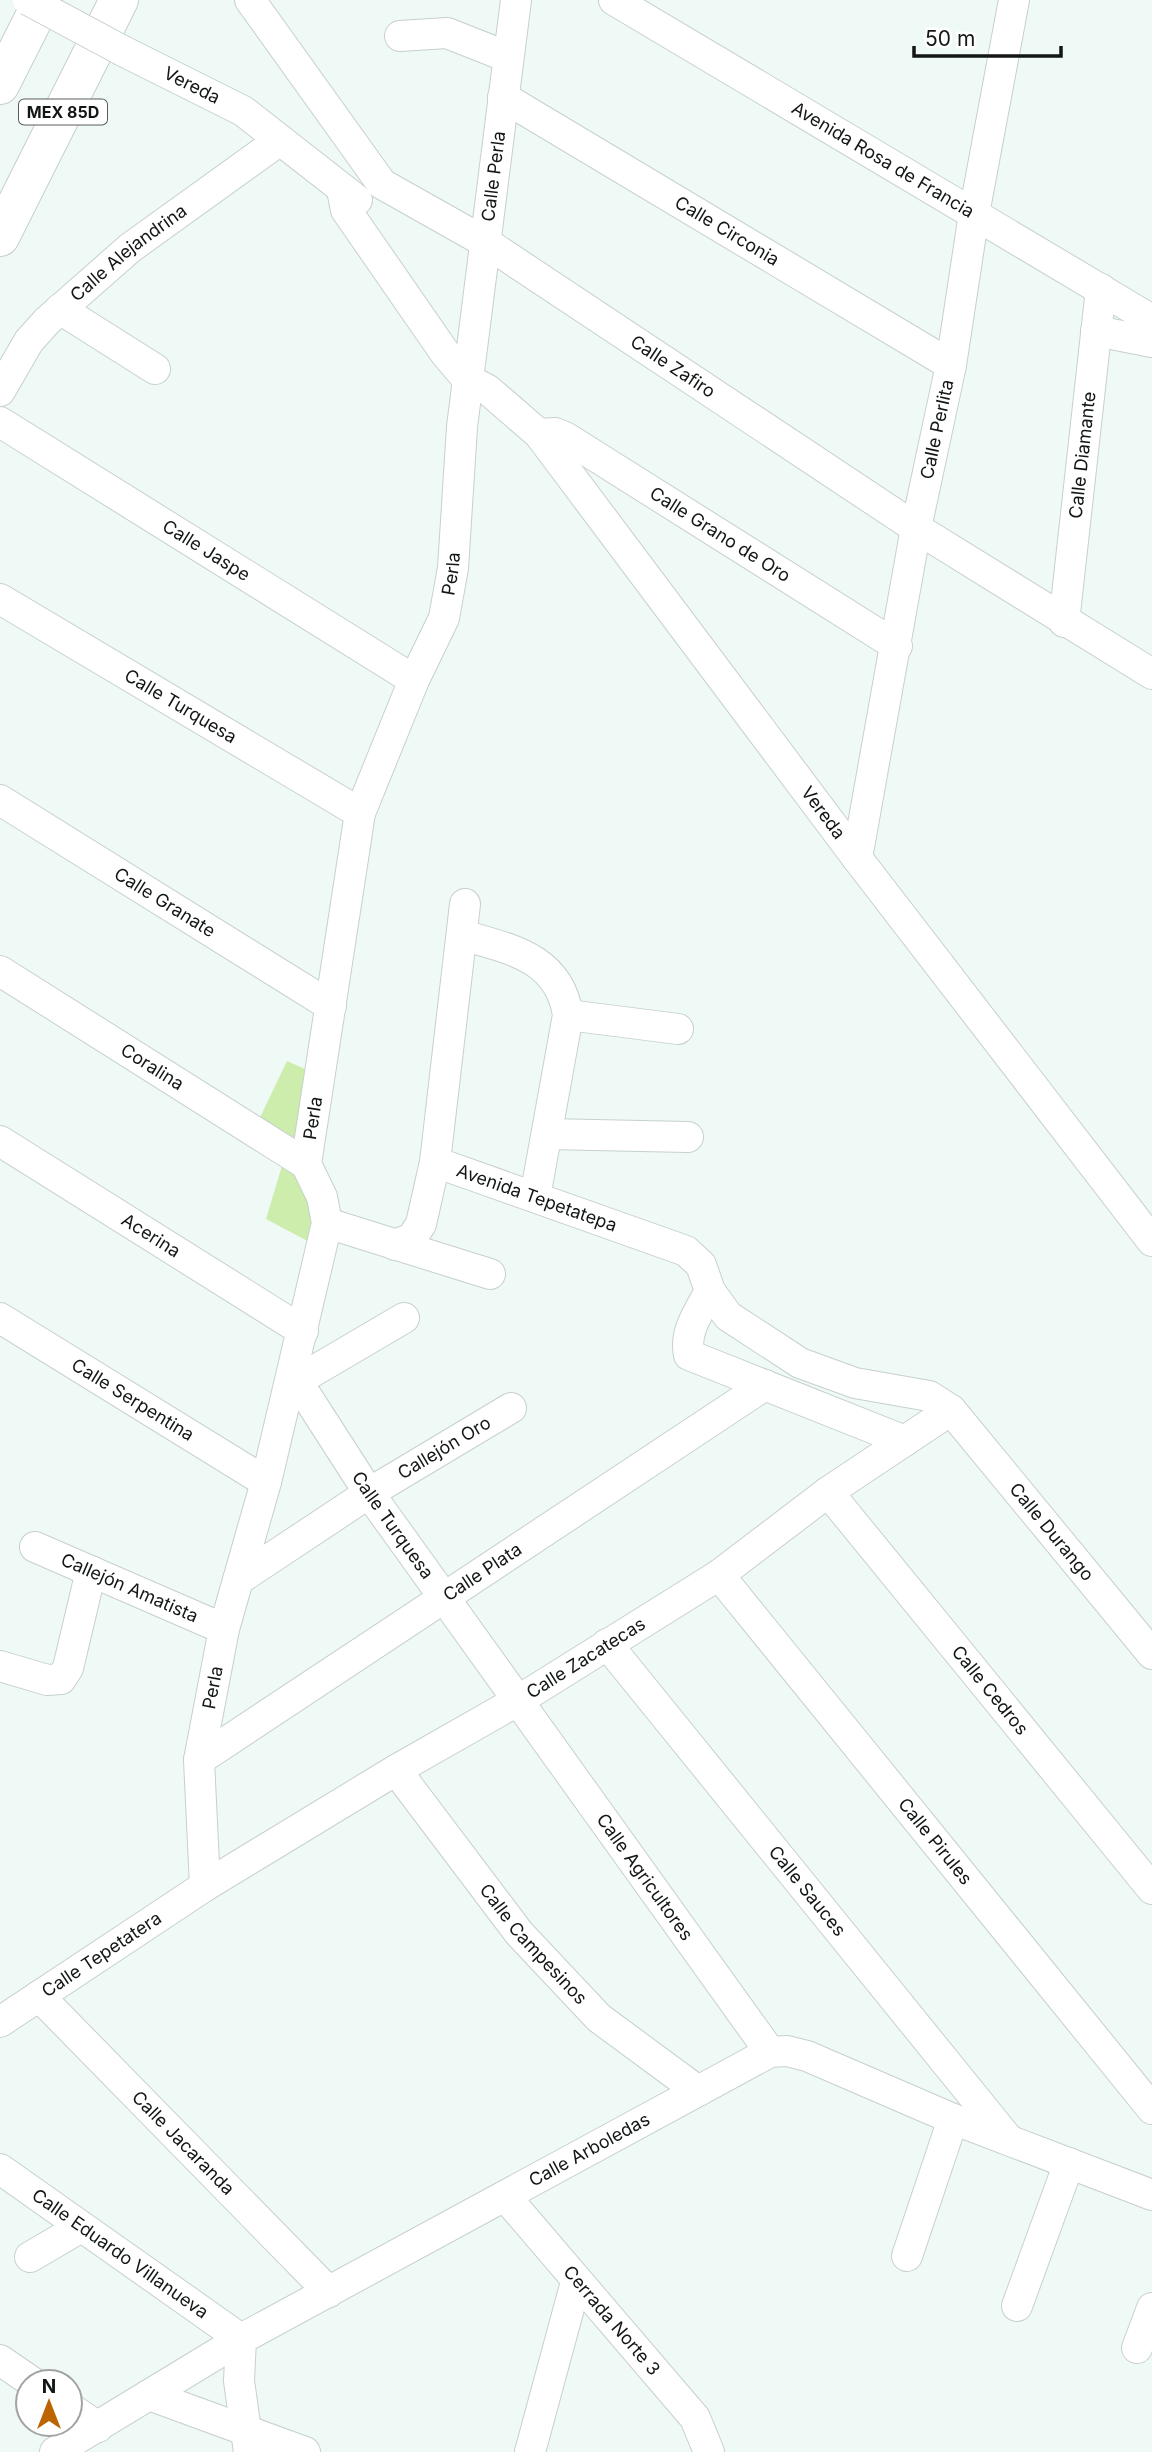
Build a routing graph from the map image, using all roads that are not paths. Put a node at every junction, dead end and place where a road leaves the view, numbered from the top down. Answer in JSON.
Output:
{"nodes":[{"id":1,"x":28,"y":0,"type":"edge"},
{"id":2,"x":43,"y":0,"type":"edge"},
{"id":3,"x":119,"y":0,"type":"edge"},
{"id":4,"x":516,"y":0,"type":"edge"},
{"id":5,"x":614,"y":0,"type":"edge"},
{"id":6,"x":1014,"y":0,"type":"edge"},
{"id":7,"x":255,"y":3,"type":"edge"},
{"id":8,"x":400,"y":36,"type":"dead end"},
{"id":9,"x":508,"y":57,"type":"junction"},
{"id":10,"x":0,"y":85,"type":"edge"},
{"id":11,"x":503,"y":97,"type":"junction"},
{"id":12,"x":280,"y":140,"type":"junction"},
{"id":13,"x":358,"y":197,"type":"junction"},
{"id":14,"x":974,"y":215,"type":"junction"},
{"id":15,"x":0,"y":237,"type":"edge"},
{"id":16,"x":485,"y":242,"type":"junction"},
{"id":17,"x":1101,"y":289,"type":"junction"},
{"id":18,"x":60,"y":309,"type":"junction"},
{"id":19,"x":1152,"y":320,"type":"edge"},
{"id":20,"x":1096,"y":331,"type":"junction"},
{"id":21,"x":1152,"y":342,"type":"edge"},
{"id":22,"x":951,"y":365,"type":"junction"},
{"id":23,"x":155,"y":369,"type":"dead end"},
{"id":24,"x":475,"y":374,"type":"junction"},
{"id":25,"x":0,"y":391,"type":"edge"},
{"id":26,"x":0,"y":422,"type":"edge"},
{"id":27,"x":539,"y":434,"type":"junction"},
{"id":28,"x":916,"y":528,"type":"junction"},
{"id":29,"x":0,"y":599,"type":"edge"},
{"id":30,"x":1064,"y":622,"type":"junction"},
{"id":31,"x":897,"y":646,"type":"junction"},
{"id":32,"x":1152,"y":674,"type":"edge"},
{"id":33,"x":414,"y":680,"type":"junction"},
{"id":34,"x":0,"y":800,"type":"edge"},
{"id":35,"x":360,"y":813,"type":"junction"},
{"id":36,"x":857,"y":858,"type":"junction"},
{"id":37,"x":465,"y":904,"type":"dead end"},
{"id":38,"x":461,"y":935,"type":"junction"},
{"id":39,"x":0,"y":971,"type":"edge"},
{"id":40,"x":331,"y":1006,"type":"junction"},
{"id":41,"x":568,"y":1015,"type":"junction"},
{"id":42,"x":678,"y":1029,"type":"dead end"},
{"id":43,"x":547,"y":1134,"type":"junction"},
{"id":44,"x":688,"y":1137,"type":"dead end"},
{"id":45,"x":0,"y":1142,"type":"edge"},
{"id":46,"x":435,"y":1162,"type":"junction"},
{"id":47,"x":306,"y":1164,"type":"junction"},
{"id":48,"x":535,"y":1198,"type":"junction"},
{"id":49,"x":327,"y":1223,"type":"junction"},
{"id":50,"x":1152,"y":1241,"type":"edge"},
{"id":51,"x":395,"y":1245,"type":"junction"},
{"id":52,"x":490,"y":1274,"type":"dead end"},
{"id":53,"x":710,"y":1291,"type":"junction"},
{"id":54,"x":0,"y":1318,"type":"edge"},
{"id":55,"x":404,"y":1318,"type":"dead end"},
{"id":56,"x":303,"y":1331,"type":"junction"},
{"id":57,"x":293,"y":1383,"type":"junction"},
{"id":58,"x":765,"y":1385,"type":"junction"},
{"id":59,"x":511,"y":1408,"type":"dead end"},
{"id":60,"x":951,"y":1410,"type":"junction"},
{"id":61,"x":905,"y":1441,"type":"junction"},
{"id":62,"x":266,"y":1482,"type":"junction"},
{"id":63,"x":828,"y":1492,"type":"junction"},
{"id":64,"x":369,"y":1493,"type":"junction"},
{"id":65,"x":35,"y":1547,"type":"dead end"},
{"id":66,"x":91,"y":1571,"type":"junction"},
{"id":67,"x":719,"y":1575,"type":"junction"},
{"id":68,"x":238,"y":1580,"type":"junction"},
{"id":69,"x":444,"y":1598,"type":"junction"},
{"id":70,"x":224,"y":1629,"type":"junction"},
{"id":71,"x":607,"y":1644,"type":"junction"},
{"id":72,"x":1152,"y":1654,"type":"edge"},
{"id":73,"x":0,"y":1666,"type":"edge"},
{"id":74,"x":519,"y":1700,"type":"junction"},
{"id":75,"x":199,"y":1759,"type":"junction"},
{"id":76,"x":396,"y":1770,"type":"junction"},
{"id":77,"x":205,"y":1886,"type":"junction"},
{"id":78,"x":1152,"y":1889,"type":"edge"},
{"id":79,"x":39,"y":1996,"type":"junction"},
{"id":80,"x":0,"y":2022,"type":"edge"},
{"id":81,"x":770,"y":2052,"type":"junction"},
{"id":82,"x":698,"y":2091,"type":"junction"},
{"id":83,"x":1152,"y":2109,"type":"edge"},
{"id":84,"x":953,"y":2119,"type":"junction"},
{"id":85,"x":1009,"y":2139,"type":"junction"},
{"id":86,"x":1069,"y":2163,"type":"junction"},
{"id":87,"x":0,"y":2169,"type":"edge"},
{"id":88,"x":1152,"y":2195,"type":"edge"},
{"id":89,"x":505,"y":2196,"type":"junction"},
{"id":90,"x":81,"y":2227,"type":"junction"},
{"id":91,"x":906,"y":2256,"type":"dead end"},
{"id":92,"x":30,"y":2257,"type":"dead end"},
{"id":93,"x":576,"y":2282,"type":"junction"},
{"id":94,"x":329,"y":2292,"type":"junction"},
{"id":95,"x":1017,"y":2306,"type":"dead end"},
{"id":96,"x":1152,"y":2308,"type":"edge"},
{"id":97,"x":241,"y":2339,"type":"junction"},
{"id":98,"x":1137,"y":2348,"type":"dead end"},
{"id":99,"x":149,"y":2395,"type":"junction"},
{"id":100,"x":84,"y":2418,"type":"edge"},
{"id":101,"x":98,"y":2427,"type":"junction"},
{"id":102,"x":248,"y":2441,"type":"edge"},
{"id":103,"x":55,"y":2452,"type":"edge"},
{"id":104,"x":305,"y":2452,"type":"edge"},
{"id":105,"x":530,"y":2452,"type":"edge"},
{"id":106,"x":709,"y":2452,"type":"edge"}],
"edges":[{"from":1,"to":12,"type":"street","name":"Vereda","bridge":true},
{"from":2,"to":10,"type":"highway","number":"MEX 85D"},
{"from":3,"to":15,"type":"highway","number":"MEX 85D"},
{"from":4,"to":9,"type":"street","name":"Calle Perla"},
{"from":5,"to":14,"type":"street","name":"Avenida Rosa de Francia"},
{"from":6,"to":14,"type":"street","name":"Calle Perlita"},
{"from":7,"to":13,"type":"street","name":"Calle Zafiro"},
{"from":8,"to":9,"type":"street"},
{"from":9,"to":11,"type":"street","name":"Calle Perla"},
{"from":11,"to":16,"type":"street","name":"Calle Perla"},
{"from":11,"to":22,"type":"street","name":"Calle Circonia"},
{"from":12,"to":13,"type":"street","name":"Vereda"},
{"from":12,"to":18,"type":"street","name":"Calle Alejandrina"},
{"from":13,"to":16,"type":"street","name":"Calle Zafiro"},
{"from":13,"to":24,"type":"street","name":"Vereda"},
{"from":14,"to":17,"type":"street","name":"Avenida Rosa de Francia"},
{"from":14,"to":22,"type":"street","name":"Calle Perlita"},
{"from":16,"to":24,"type":"street","name":"Calle Perla"},
{"from":16,"to":28,"type":"street","name":"Calle Zafiro"},
{"from":17,"to":19,"type":"street","name":"Avenida Rosa de Francia"},
{"from":17,"to":20,"type":"street","name":"Calle Diamante"},
{"from":18,"to":23,"type":"street"},
{"from":18,"to":25,"type":"street","name":"Calle Alejandrina"},
{"from":20,"to":21,"type":"street"},
{"from":20,"to":30,"type":"street","name":"Calle Diamante"},
{"from":22,"to":28,"type":"street","name":"Calle Perlita"},
{"from":24,"to":27,"type":"street","name":"Vereda"},
{"from":24,"to":33,"type":"street","name":"Perla"},
{"from":26,"to":33,"type":"street","name":"Calle Jaspe"},
{"from":27,"to":31,"type":"street","name":"Calle Grano de Oro"},
{"from":27,"to":36,"type":"street","name":"Vereda"},
{"from":28,"to":30,"type":"street","name":"Calle Zafiro"},
{"from":28,"to":31,"type":"street","name":"Calle Perlita"},
{"from":29,"to":35,"type":"street","name":"Calle Turquesa"},
{"from":30,"to":32,"type":"street","name":"Calle Zafiro"},
{"from":31,"to":36,"type":"street","name":"Calle Perlita"},
{"from":33,"to":35,"type":"street","name":"Perla"},
{"from":34,"to":40,"type":"street","name":"Calle Granate"},
{"from":35,"to":40,"type":"street","name":"Perla"},
{"from":36,"to":50,"type":"street","name":"Vereda"},
{"from":37,"to":38,"type":"street"},
{"from":38,"to":41,"type":"street"},
{"from":38,"to":46,"type":"street"},
{"from":39,"to":47,"type":"street","name":"Coralina"},
{"from":40,"to":47,"type":"street","name":"Perla"},
{"from":41,"to":42,"type":"street"},
{"from":41,"to":43,"type":"street"},
{"from":43,"to":44,"type":"street"},
{"from":43,"to":48,"type":"street"},
{"from":45,"to":56,"type":"street","name":"Acerina"},
{"from":46,"to":48,"type":"street","name":"Avenida Tepetatepa"},
{"from":46,"to":51,"type":"street","name":"Avenida Tepetatepa"},
{"from":47,"to":49,"type":"street","name":"Perla"},
{"from":48,"to":53,"type":"street","name":"Avenida Tepetatepa"},
{"from":49,"to":51,"type":"street"},
{"from":49,"to":56,"type":"street","name":"Perla"},
{"from":51,"to":52,"type":"street"},
{"from":53,"to":58,"type":"street"},
{"from":53,"to":60,"type":"street","name":"Avenida Tepetatepa"},
{"from":54,"to":62,"type":"street","name":"Calle Serpentina"},
{"from":55,"to":57,"type":"street"},
{"from":56,"to":57,"type":"street","name":"Perla"},
{"from":57,"to":62,"type":"street","name":"Perla"},
{"from":57,"to":64,"type":"street","name":"Calle Turquesa"},
{"from":58,"to":61,"type":"street"},
{"from":58,"to":69,"type":"street","name":"Calle Plata"},
{"from":59,"to":64,"type":"street","name":"Callejón Oro"},
{"from":60,"to":61,"type":"street","name":"Calle Zacatecas"},
{"from":60,"to":72,"type":"street","name":"Calle Durango"},
{"from":61,"to":63,"type":"street","name":"Calle Zacatecas"},
{"from":62,"to":68,"type":"street","name":"Perla"},
{"from":63,"to":67,"type":"street","name":"Calle Zacatecas"},
{"from":63,"to":78,"type":"street","name":"Calle Cedros"},
{"from":64,"to":68,"type":"street","name":"Callejón Oro"},
{"from":64,"to":69,"type":"street","name":"Calle Turquesa"},
{"from":65,"to":66,"type":"street","name":"Callejón Amatista"},
{"from":66,"to":70,"type":"street","name":"Callejón Amatista"},
{"from":66,"to":73,"type":"street"},
{"from":67,"to":71,"type":"street","name":"Calle Zacatecas"},
{"from":67,"to":83,"type":"street","name":"Calle Pirules"},
{"from":68,"to":70,"type":"street","name":"Perla"},
{"from":69,"to":74,"type":"street","name":"Calle Turquesa"},
{"from":69,"to":75,"type":"street","name":"Calle Plata"},
{"from":70,"to":75,"type":"street","name":"Perla"},
{"from":71,"to":74,"type":"street","name":"Calle Zacatecas"},
{"from":71,"to":85,"type":"street","name":"Calle Sauces"},
{"from":74,"to":76,"type":"street","name":"Calle Zacatecas"},
{"from":74,"to":81,"type":"street","name":"Calle Agricultores"},
{"from":75,"to":77,"type":"street","name":"Perla"},
{"from":76,"to":77,"type":"street","name":"Calle Zacatecas"},
{"from":76,"to":82,"type":"street","name":"Calle Campesinos"},
{"from":77,"to":79,"type":"street","name":"Calle Tepetatera"},
{"from":79,"to":80,"type":"street","name":"Calle Tepetatera"},
{"from":79,"to":94,"type":"street","name":"Calle Jacaranda"},
{"from":81,"to":82,"type":"street","name":"Calle Arboledas"},
{"from":81,"to":84,"type":"street"},
{"from":82,"to":89,"type":"street","name":"Calle Arboledas"},
{"from":84,"to":85,"type":"street"},
{"from":84,"to":91,"type":"street"},
{"from":85,"to":86,"type":"street"},
{"from":86,"to":88,"type":"street"},
{"from":86,"to":95,"type":"street"},
{"from":87,"to":90,"type":"street","name":"Calle Eduardo Villanueva"},
{"from":89,"to":93,"type":"street","name":"Cerrada Norte 3"},
{"from":89,"to":94,"type":"street","name":"Calle Arboledas"},
{"from":90,"to":92,"type":"street"},
{"from":90,"to":97,"type":"street","name":"Calle Eduardo Villanueva"},
{"from":93,"to":105,"type":"street"},
{"from":93,"to":106,"type":"street","name":"Cerrada Norte 3"},
{"from":94,"to":97,"type":"street","name":"Calle Arboledas"},
{"from":96,"to":98,"type":"street"},
{"from":97,"to":99,"type":"street","name":"Calle Arboledas"},
{"from":97,"to":102,"type":"street"},
{"from":99,"to":101,"type":"street","name":"Calle Arboledas"},
{"from":99,"to":102,"type":"street"},
{"from":100,"to":101,"type":"street"},
{"from":101,"to":103,"type":"street","name":"Calle Arboledas"},
{"from":102,"to":104,"type":"street"}]}
